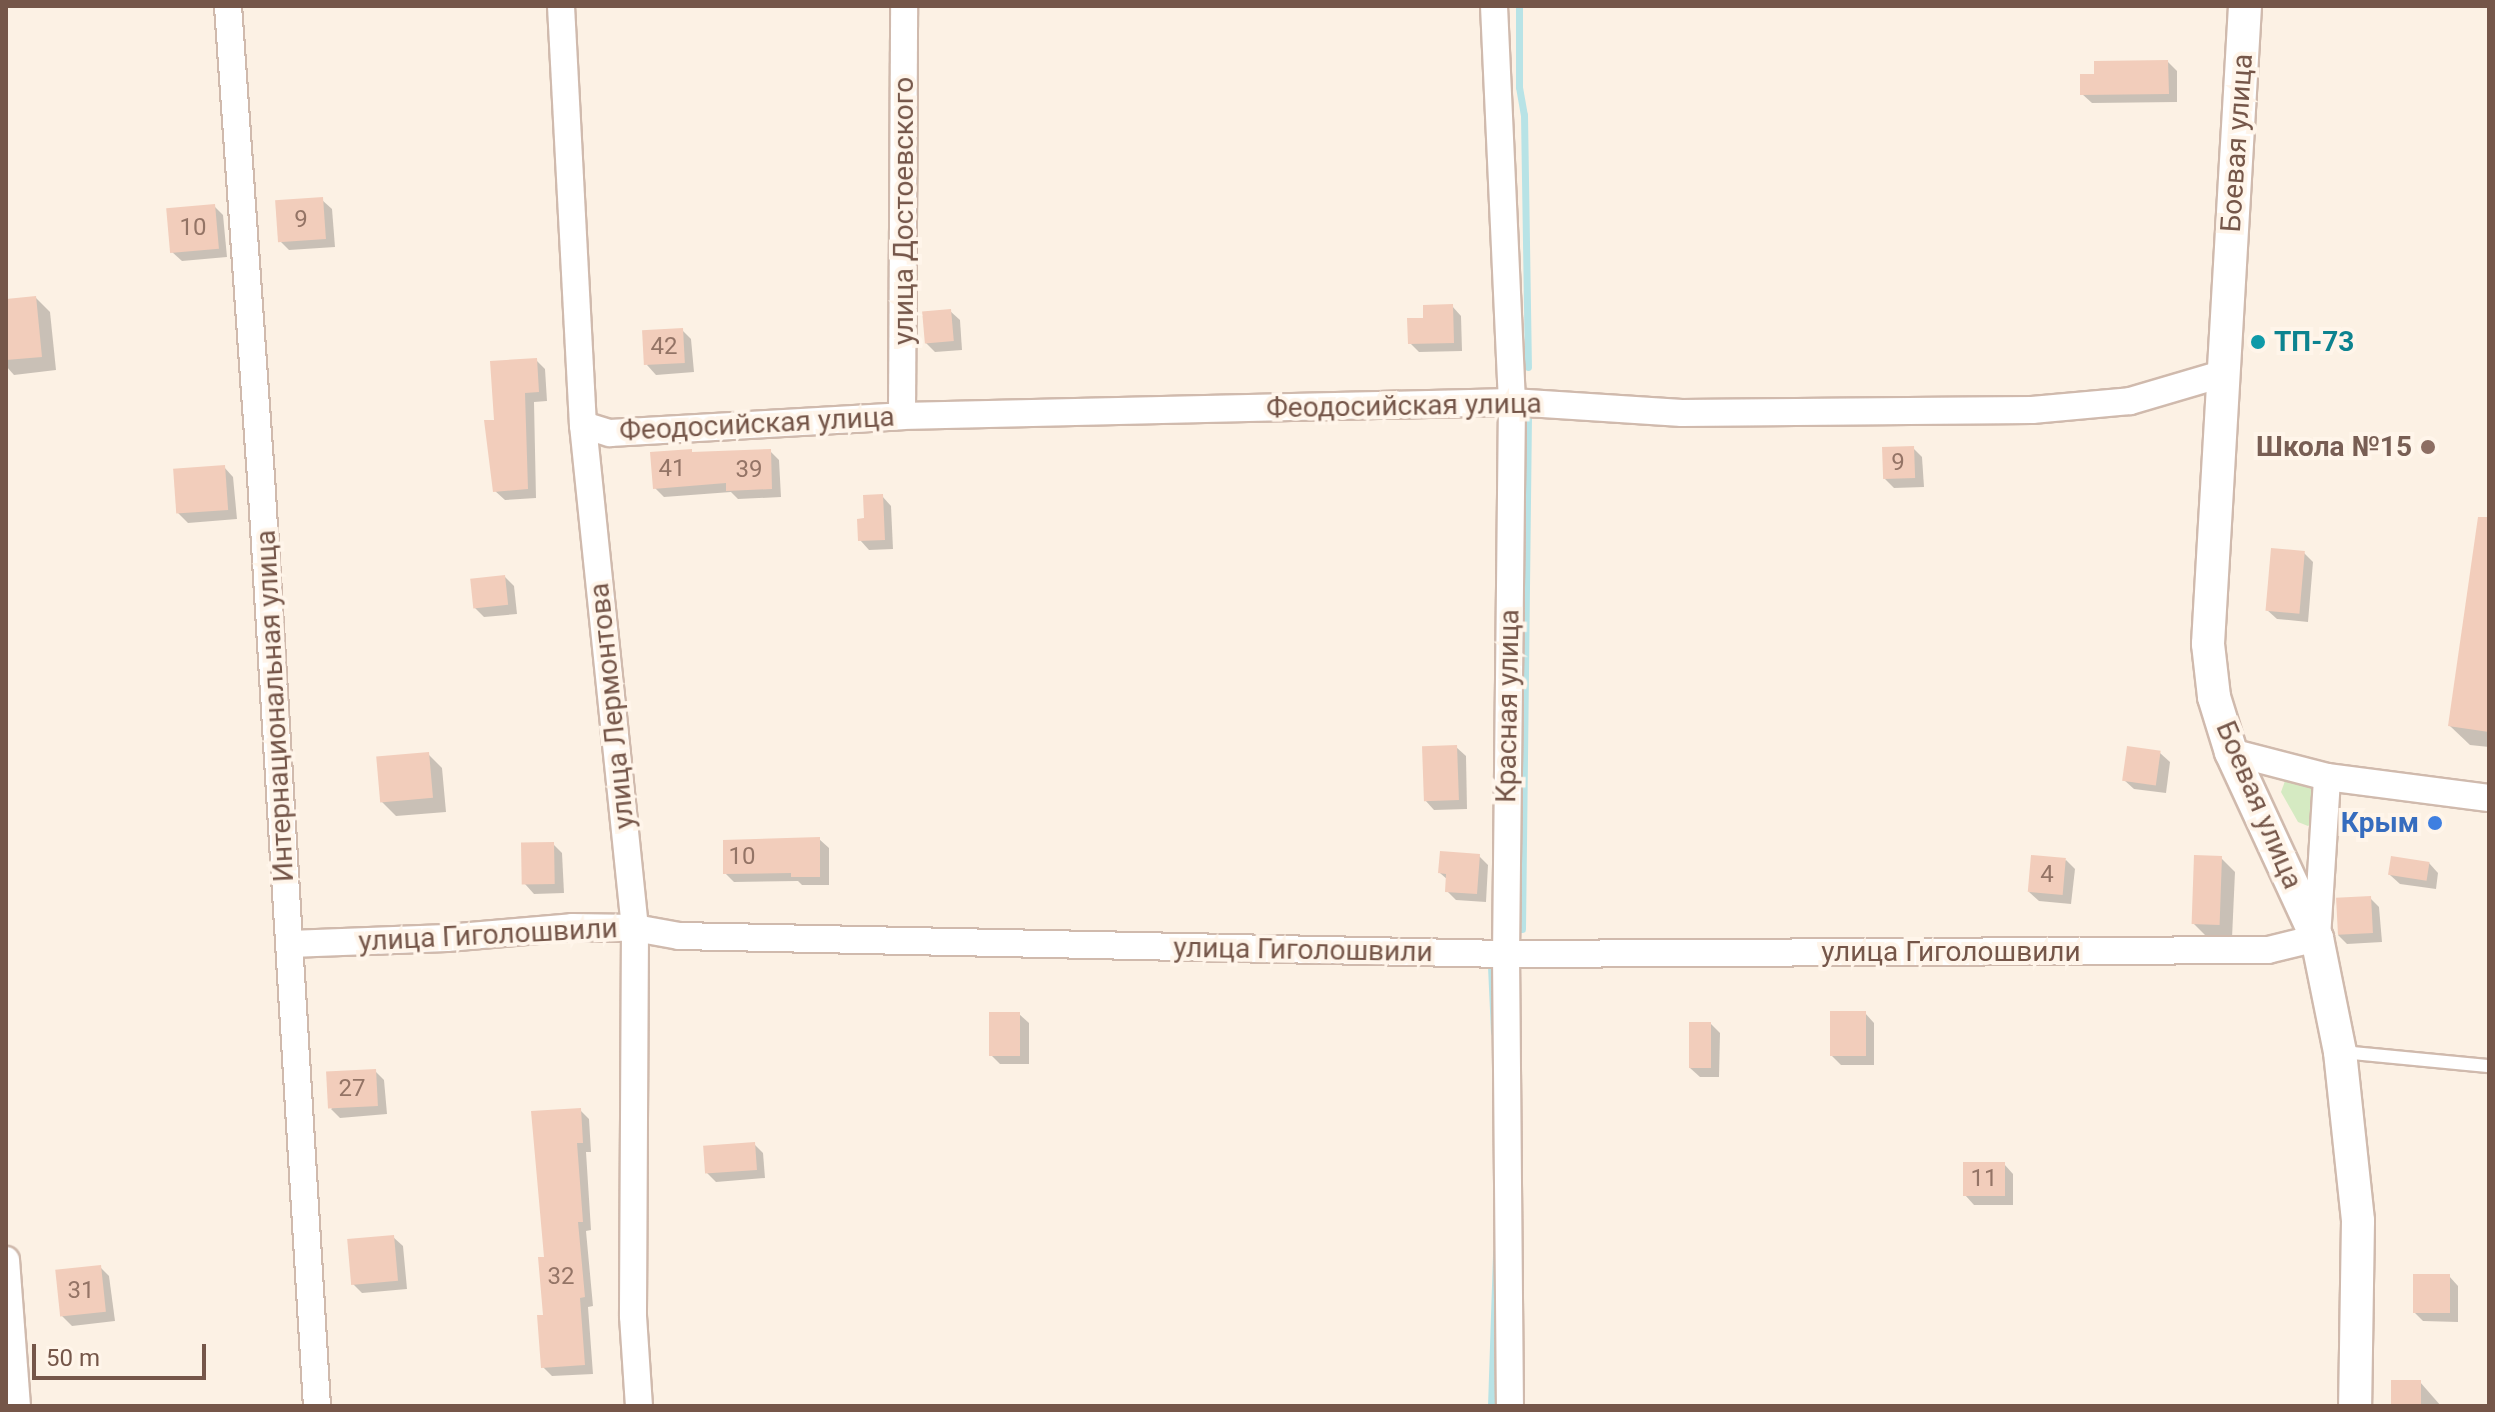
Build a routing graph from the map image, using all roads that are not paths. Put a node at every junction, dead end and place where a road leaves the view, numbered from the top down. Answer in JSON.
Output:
{"nodes":[{"id":1,"x":228,"y":6,"type":"edge"},
{"id":2,"x":561,"y":6,"type":"edge"},
{"id":3,"x":904,"y":6,"type":"edge"},
{"id":4,"x":1494,"y":6,"type":"edge"},
{"id":5,"x":2245,"y":6,"type":"edge"},
{"id":6,"x":2222,"y":374,"type":"junction"},
{"id":7,"x":1512,"y":402,"type":"junction"},
{"id":8,"x":902,"y":416,"type":"junction"},
{"id":9,"x":583,"y":425,"type":"junction"},
{"id":10,"x":2231,"y":752,"type":"junction"},
{"id":11,"x":2327,"y":777,"type":"junction"},
{"id":12,"x":2489,"y":798,"type":"edge"},
{"id":13,"x":635,"y":928,"type":"junction"},
{"id":14,"x":2317,"y":938,"type":"junction"},
{"id":15,"x":290,"y":944,"type":"junction"},
{"id":16,"x":1506,"y":954,"type":"junction"},
{"id":17,"x":2340,"y":1052,"type":"junction"},
{"id":18,"x":2489,"y":1066,"type":"edge"},
{"id":19,"x":6,"y":1260,"type":"edge"},
{"id":20,"x":17,"y":1406,"type":"edge"},
{"id":21,"x":317,"y":1406,"type":"edge"},
{"id":22,"x":639,"y":1406,"type":"edge"},
{"id":23,"x":1510,"y":1406,"type":"edge"},
{"id":24,"x":2355,"y":1406,"type":"edge"}],
"edges":[{"from":1,"to":15,"type":"street","name":"Интернациональная улица"},
{"from":2,"to":9,"type":"street","name":"улица Лермонтова"},
{"from":3,"to":8,"type":"street","name":"улица Достоевского"},
{"from":4,"to":7,"type":"street","name":"Красная улица"},
{"from":5,"to":6,"type":"street","name":"Боевая улица"},
{"from":6,"to":7,"type":"street","name":"Феодосийская улица"},
{"from":6,"to":10,"type":"street","name":"Боевая улица"},
{"from":7,"to":8,"type":"street","name":"Феодосийская улица"},
{"from":7,"to":16,"type":"street","name":"Красная улица"},
{"from":8,"to":9,"type":"street","name":"Феодосийская улица"},
{"from":9,"to":13,"type":"street","name":"улица Лермонтова"},
{"from":10,"to":11,"type":"street"},
{"from":10,"to":14,"type":"street","name":"Боевая улица"},
{"from":11,"to":12,"type":"street"},
{"from":11,"to":14,"type":"street"},
{"from":13,"to":15,"type":"street","name":"улица Гиголошвили"},
{"from":13,"to":16,"type":"street","name":"улица Гиголошвили"},
{"from":13,"to":22,"type":"street","name":"улица Лермонтова"},
{"from":14,"to":16,"type":"street","name":"улица Гиголошвили"},
{"from":14,"to":17,"type":"street","name":"Боевая улица"},
{"from":15,"to":21,"type":"street","name":"Интернациональная улица"},
{"from":16,"to":23,"type":"street","name":"Красная улица"},
{"from":17,"to":18,"type":"lane"},
{"from":17,"to":24,"type":"street","name":"Боевая улица"},
{"from":19,"to":20,"type":"street"}]}
